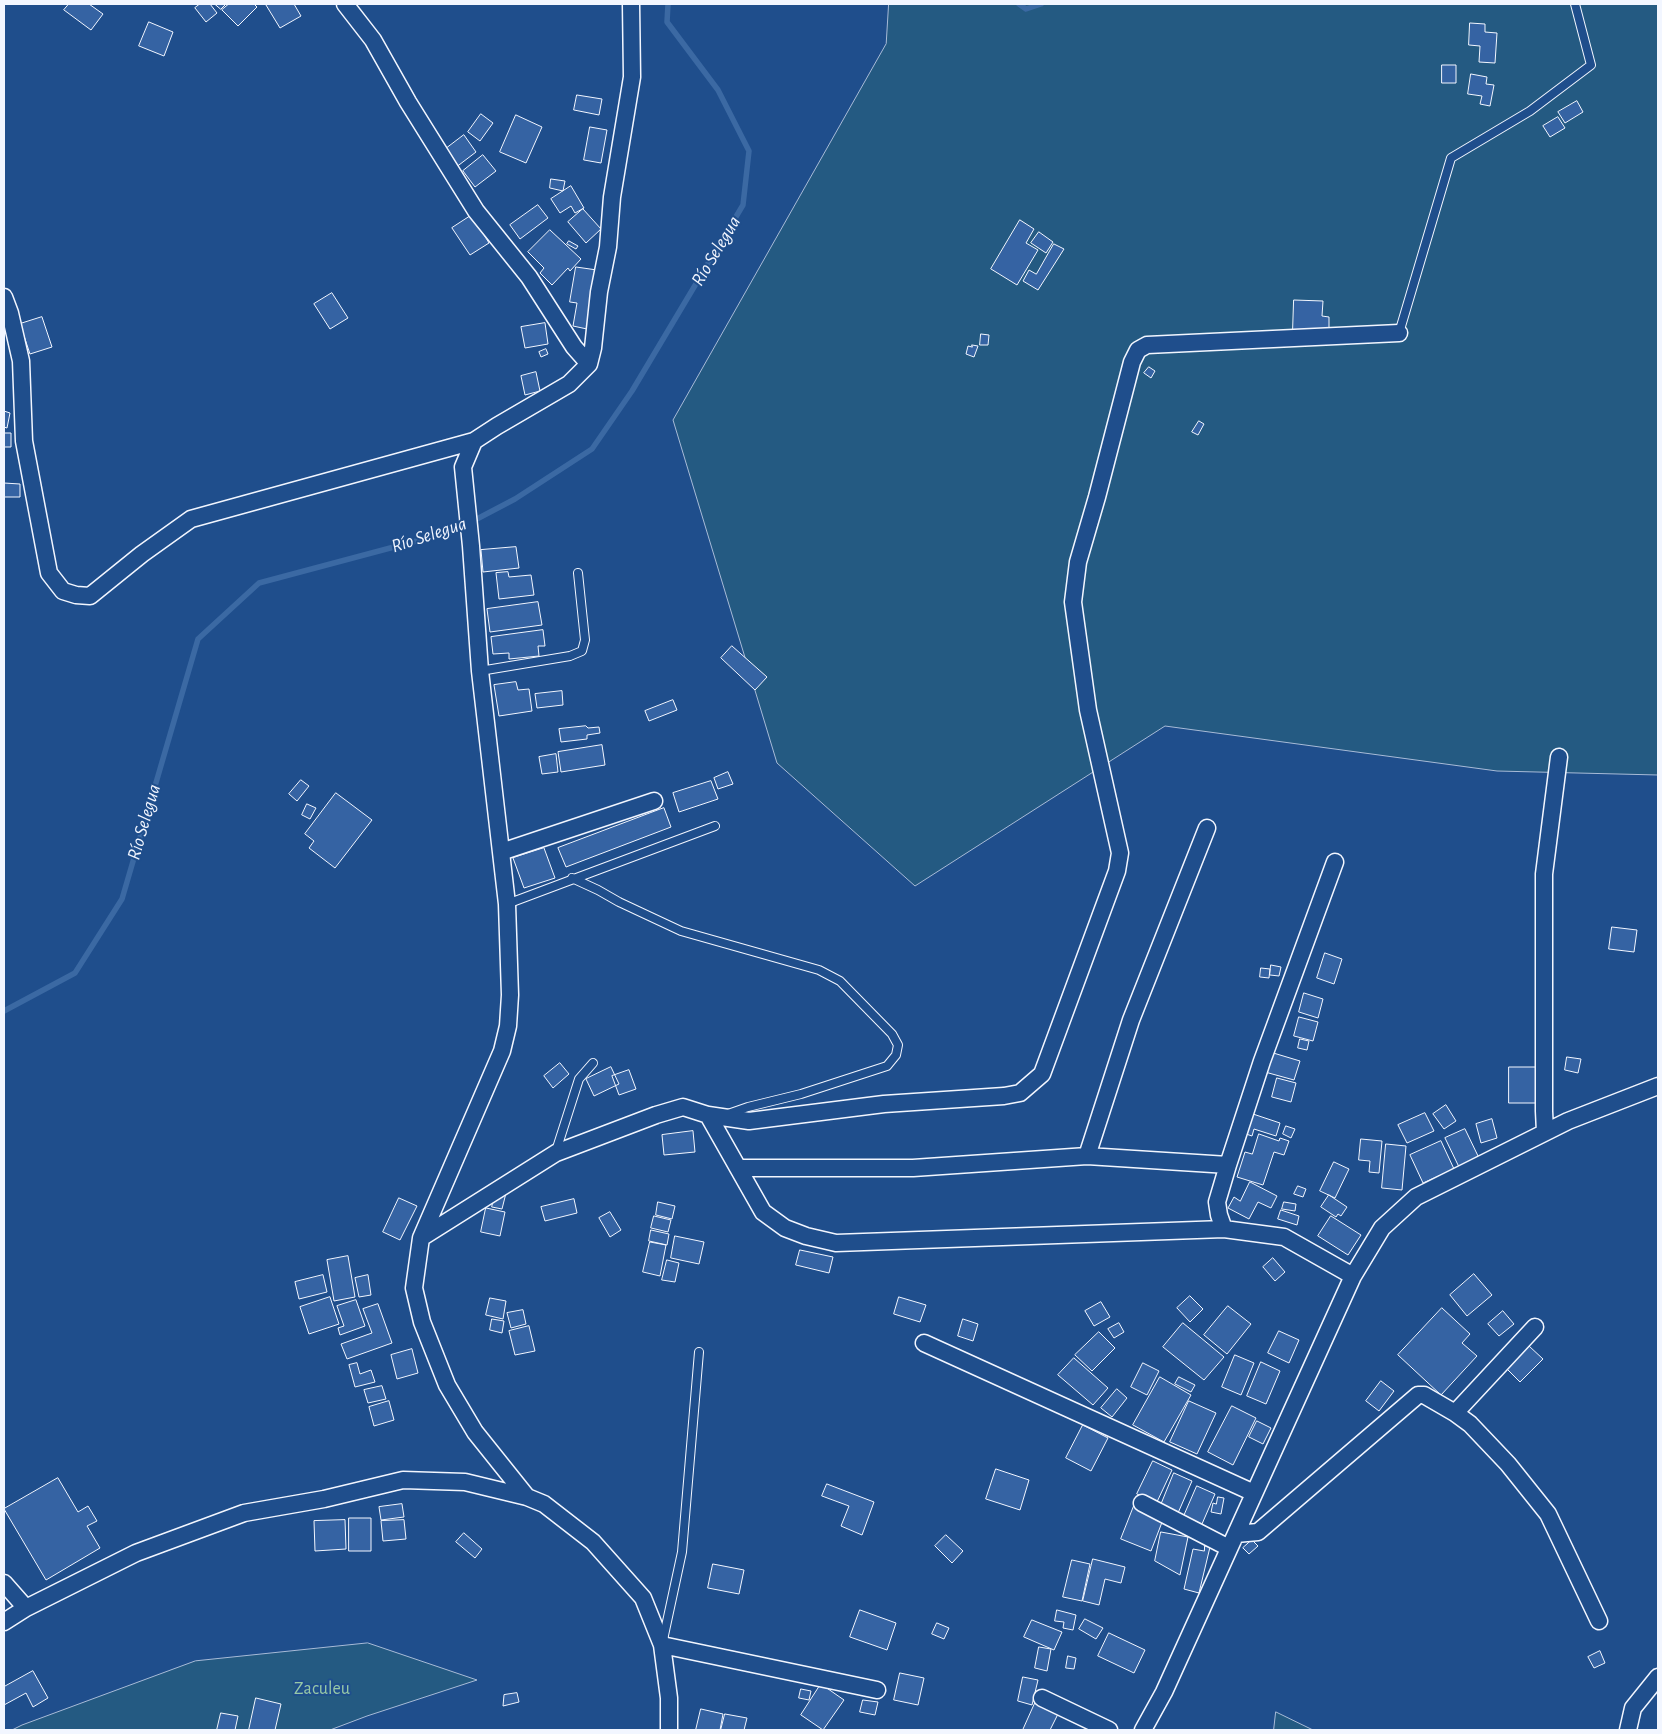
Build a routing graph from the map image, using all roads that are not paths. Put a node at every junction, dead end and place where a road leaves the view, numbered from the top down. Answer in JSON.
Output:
{"nodes":[{"id":1,"x":345,"y":4,"type":"edge"},
{"id":2,"x":631,"y":4,"type":"edge"},
{"id":3,"x":1575,"y":4,"type":"edge"},
{"id":4,"x":4,"y":297,"type":"edge"},
{"id":5,"x":1400,"y":333,"type":"joint"},
{"id":6,"x":589,"y":364,"type":"junction"},
{"id":7,"x":474,"y":441,"type":"junction"},
{"id":8,"x":578,"y":573,"type":"dead end"},
{"id":9,"x":480,"y":671,"type":"junction"},
{"id":10,"x":1559,"y":757,"type":"dead end"},
{"id":11,"x":654,"y":801,"type":"dead end"},
{"id":12,"x":715,"y":826,"type":"dead end"},
{"id":13,"x":1207,"y":828,"type":"dead end"},
{"id":14,"x":502,"y":852,"type":"junction"},
{"id":15,"x":1336,"y":862,"type":"dead end"},
{"id":16,"x":572,"y":878,"type":"junction"},
{"id":17,"x":507,"y":904,"type":"junction"},
{"id":18,"x":593,"y":1063,"type":"dead end"},
{"id":19,"x":1658,"y":1086,"type":"edge"},
{"id":20,"x":715,"y":1116,"type":"junction"},
{"id":21,"x":1545,"y":1132,"type":"junction"},
{"id":22,"x":556,"y":1153,"type":"junction"},
{"id":23,"x":1087,"y":1156,"type":"junction"},
{"id":24,"x":1228,"y":1165,"type":"junction"},
{"id":25,"x":738,"y":1168,"type":"junction"},
{"id":26,"x":1224,"y":1229,"type":"junction"},
{"id":27,"x":421,"y":1238,"type":"junction"},
{"id":28,"x":1353,"y":1276,"type":"junction"},
{"id":29,"x":1535,"y":1327,"type":"dead end"},
{"id":30,"x":924,"y":1343,"type":"dead end"},
{"id":31,"x":699,"y":1352,"type":"dead end"},
{"id":32,"x":1455,"y":1412,"type":"junction"},
{"id":33,"x":1254,"y":1493,"type":"junction"},
{"id":34,"x":527,"y":1498,"type":"junction"},
{"id":35,"x":1142,"y":1503,"type":"dead end"},
{"id":36,"x":1233,"y":1541,"type":"junction"},
{"id":37,"x":4,"y":1583,"type":"edge"},
{"id":38,"x":26,"y":1608,"type":"junction"},
{"id":39,"x":1599,"y":1621,"type":"dead end"},
{"id":40,"x":4,"y":1622,"type":"edge"},
{"id":41,"x":662,"y":1645,"type":"junction"},
{"id":42,"x":1658,"y":1677,"type":"edge"},
{"id":43,"x":877,"y":1690,"type":"dead end"},
{"id":44,"x":1042,"y":1698,"type":"dead end"},
{"id":45,"x":669,"y":1730,"type":"edge"},
{"id":46,"x":1109,"y":1730,"type":"edge"},
{"id":47,"x":1143,"y":1730,"type":"edge"},
{"id":48,"x":1628,"y":1730,"type":"edge"}],
"edges":[{"from":1,"to":6,"type":"street"},
{"from":2,"to":6,"type":"street"},
{"from":3,"to":5,"type":"lane"},
{"from":4,"to":7,"type":"street"},
{"from":5,"to":20,"type":"street"},
{"from":6,"to":7,"type":"street"},
{"from":7,"to":9,"type":"street"},
{"from":8,"to":9,"type":"lane"},
{"from":9,"to":14,"type":"street"},
{"from":10,"to":21,"type":"street"},
{"from":11,"to":14,"type":"street"},
{"from":12,"to":16,"type":"lane"},
{"from":13,"to":23,"type":"street"},
{"from":14,"to":17,"type":"street"},
{"from":15,"to":24,"type":"street"},
{"from":16,"to":17,"type":"lane"},
{"from":16,"to":20,"type":"lane"},
{"from":17,"to":27,"type":"street"},
{"from":18,"to":22,"type":"lane"},
{"from":19,"to":21,"type":"street"},
{"from":20,"to":22,"type":"street"},
{"from":20,"to":25,"type":"street"},
{"from":21,"to":28,"type":"street"},
{"from":22,"to":27,"type":"street"},
{"from":23,"to":24,"type":"street"},
{"from":23,"to":25,"type":"street"},
{"from":24,"to":26,"type":"street"},
{"from":25,"to":26,"type":"street"},
{"from":26,"to":28,"type":"street"},
{"from":27,"to":34,"type":"street"},
{"from":28,"to":33,"type":"street"},
{"from":29,"to":32,"type":"street"},
{"from":30,"to":33,"type":"street"},
{"from":31,"to":41,"type":"lane"},
{"from":32,"to":36,"type":"street"},
{"from":32,"to":39,"type":"street"},
{"from":33,"to":36,"type":"street"},
{"from":34,"to":38,"type":"street"},
{"from":34,"to":41,"type":"street"},
{"from":35,"to":36,"type":"street"},
{"from":36,"to":47,"type":"street"},
{"from":37,"to":38,"type":"street"},
{"from":38,"to":40,"type":"street"},
{"from":41,"to":43,"type":"street"},
{"from":41,"to":45,"type":"street"},
{"from":42,"to":48,"type":"street"},
{"from":44,"to":46,"type":"street"}]}
